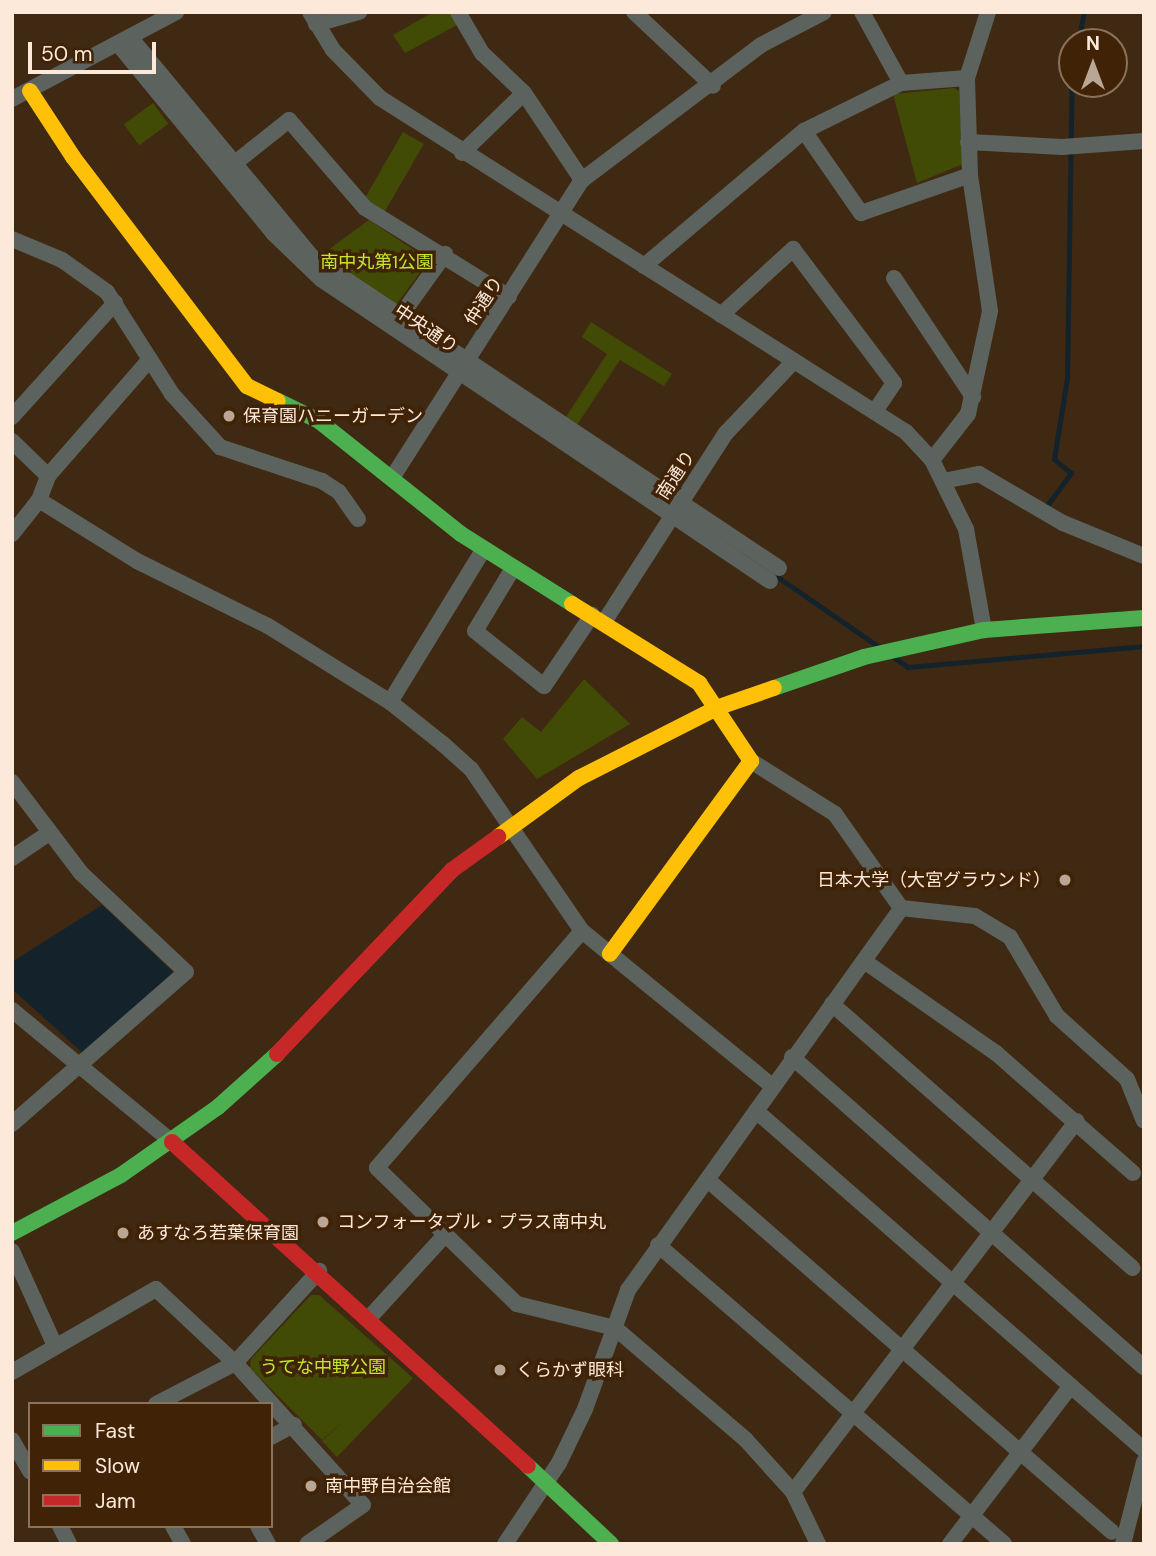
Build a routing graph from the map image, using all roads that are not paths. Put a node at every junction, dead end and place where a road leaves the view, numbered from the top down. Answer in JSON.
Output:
{"nodes":[{"id":1,"x":176,"y":12,"type":"edge"},
{"id":2,"x":359,"y":12,"type":"edge"},
{"id":3,"x":458,"y":12,"type":"edge"},
{"id":4,"x":634,"y":12,"type":"edge"},
{"id":5,"x":824,"y":12,"type":"edge"},
{"id":6,"x":862,"y":12,"type":"edge"},
{"id":7,"x":988,"y":12,"type":"edge"},
{"id":8,"x":313,"y":18,"type":"edge"},
{"id":9,"x":124,"y":41,"type":"junction"},
{"id":10,"x":967,"y":78,"type":"junction"},
{"id":11,"x":901,"y":83,"type":"junction"},
{"id":12,"x":713,"y":86,"type":"junction"},
{"id":13,"x":30,"y":91,"type":"junction"},
{"id":14,"x":524,"y":93,"type":"junction"},
{"id":15,"x":12,"y":99,"type":"edge"},
{"id":16,"x":804,"y":131,"type":"junction"},
{"id":17,"x":1144,"y":141,"type":"edge"},
{"id":18,"x":968,"y":142,"type":"junction"},
{"id":19,"x":462,"y":153,"type":"junction"},
{"id":20,"x":235,"y":163,"type":"junction"},
{"id":21,"x":970,"y":175,"type":"junction"},
{"id":22,"x":582,"y":180,"type":"junction"},
{"id":23,"x":562,"y":215,"type":"junction"},
{"id":24,"x":12,"y":239,"type":"edge"},
{"id":25,"x":445,"y":254,"type":"junction"},
{"id":26,"x":644,"y":266,"type":"junction"},
{"id":27,"x":894,"y":278,"type":"dead end"},
{"id":28,"x":509,"y":297,"type":"junction"},
{"id":29,"x":115,"y":303,"type":"junction"},
{"id":30,"x":721,"y":315,"type":"junction"},
{"id":31,"x":400,"y":318,"type":"junction"},
{"id":32,"x":150,"y":359,"type":"junction"},
{"id":33,"x":794,"y":361,"type":"junction"},
{"id":34,"x":463,"y":368,"type":"junction"},
{"id":35,"x":973,"y":397,"type":"junction"},
{"id":36,"x":875,"y":411,"type":"junction"},
{"id":37,"x":12,"y":417,"type":"edge"},
{"id":38,"x":12,"y":441,"type":"edge"},
{"id":39,"x":932,"y":460,"type":"junction"},
{"id":40,"x":48,"y":476,"type":"junction"},
{"id":41,"x":392,"y":478,"type":"junction"},
{"id":42,"x":943,"y":481,"type":"junction"},
{"id":43,"x":39,"y":500,"type":"junction"},
{"id":44,"x":676,"y":510,"type":"junction"},
{"id":45,"x":358,"y":519,"type":"dead end"},
{"id":46,"x":12,"y":534,"type":"edge"},
{"id":47,"x":483,"y":550,"type":"junction"},
{"id":48,"x":1144,"y":556,"type":"edge"},
{"id":49,"x":779,"y":568,"type":"dead end"},
{"id":50,"x":512,"y":570,"type":"junction"},
{"id":51,"x":769,"y":582,"type":"dead end"},
{"id":52,"x":1144,"y":618,"type":"edge"},
{"id":53,"x":598,"y":619,"type":"junction"},
{"id":54,"x":984,"y":630,"type":"junction"},
{"id":55,"x":390,"y":702,"type":"junction"},
{"id":56,"x":719,"y":707,"type":"junction"},
{"id":57,"x":751,"y":761,"type":"junction"},
{"id":58,"x":12,"y":782,"type":"edge"},
{"id":59,"x":510,"y":825,"type":"junction"},
{"id":60,"x":49,"y":832,"type":"junction"},
{"id":61,"x":12,"y":858,"type":"edge"},
{"id":62,"x":901,"y":908,"type":"junction"},
{"id":63,"x":582,"y":932,"type":"junction"},
{"id":64,"x":610,"y":954,"type":"junction"},
{"id":65,"x":864,"y":961,"type":"junction"},
{"id":66,"x":832,"y":1004,"type":"junction"},
{"id":67,"x":12,"y":1010,"type":"edge"},
{"id":68,"x":792,"y":1057,"type":"junction"},
{"id":69,"x":82,"y":1068,"type":"junction"},
{"id":70,"x":772,"y":1086,"type":"junction"},
{"id":71,"x":756,"y":1111,"type":"junction"},
{"id":72,"x":1077,"y":1121,"type":"junction"},
{"id":73,"x":1144,"y":1121,"type":"edge"},
{"id":74,"x":12,"y":1124,"type":"edge"},
{"id":75,"x":172,"y":1142,"type":"junction"},
{"id":76,"x":1133,"y":1173,"type":"dead end"},
{"id":77,"x":1032,"y":1179,"type":"junction"},
{"id":78,"x":709,"y":1181,"type":"junction"},
{"id":79,"x":993,"y":1231,"type":"junction"},
{"id":80,"x":12,"y":1233,"type":"edge"},
{"id":81,"x":445,"y":1235,"type":"junction"},
{"id":82,"x":658,"y":1245,"type":"junction"},
{"id":83,"x":12,"y":1251,"type":"edge"},
{"id":84,"x":1132,"y":1268,"type":"dead end"},
{"id":85,"x":318,"y":1271,"type":"junction"},
{"id":86,"x":953,"y":1283,"type":"junction"},
{"id":87,"x":370,"y":1317,"type":"junction"},
{"id":88,"x":615,"y":1328,"type":"junction"},
{"id":89,"x":55,"y":1346,"type":"junction"},
{"id":90,"x":902,"y":1350,"type":"junction"},
{"id":91,"x":234,"y":1363,"type":"junction"},
{"id":92,"x":1144,"y":1367,"type":"edge"},
{"id":93,"x":12,"y":1372,"type":"edge"},
{"id":94,"x":1071,"y":1385,"type":"junction"},
{"id":95,"x":160,"y":1402,"type":"edge"},
{"id":96,"x":271,"y":1402,"type":"edge"},
{"id":97,"x":273,"y":1404,"type":"edge"},
{"id":98,"x":853,"y":1414,"type":"junction"},
{"id":99,"x":293,"y":1425,"type":"junction"},
{"id":100,"x":273,"y":1436,"type":"edge"},
{"id":101,"x":12,"y":1440,"type":"edge"},
{"id":102,"x":1144,"y":1450,"type":"edge"},
{"id":103,"x":1019,"y":1453,"type":"junction"},
{"id":104,"x":1144,"y":1462,"type":"edge"},
{"id":105,"x":25,"y":1468,"type":"edge"},
{"id":106,"x":546,"y":1483,"type":"junction"},
{"id":107,"x":793,"y":1492,"type":"junction"},
{"id":108,"x":971,"y":1516,"type":"junction"},
{"id":109,"x":174,"y":1528,"type":"edge"},
{"id":110,"x":259,"y":1528,"type":"edge"},
{"id":111,"x":1118,"y":1538,"type":"edge"},
{"id":112,"x":183,"y":1544,"type":"edge"},
{"id":113,"x":268,"y":1544,"type":"edge"},
{"id":114,"x":307,"y":1544,"type":"edge"},
{"id":115,"x":505,"y":1544,"type":"edge"},
{"id":116,"x":611,"y":1544,"type":"edge"},
{"id":117,"x":818,"y":1544,"type":"edge"},
{"id":118,"x":950,"y":1544,"type":"edge"},
{"id":119,"x":1004,"y":1544,"type":"edge"}],
"edges":[{"from":1,"to":9,"type":"street"},
{"from":2,"to":8,"type":"street"},
{"from":3,"to":14,"type":"street"},
{"from":4,"to":12,"type":"street"},
{"from":5,"to":12,"type":"street"},
{"from":6,"to":11,"type":"street"},
{"from":7,"to":10,"type":"street"},
{"from":8,"to":19,"type":"street"},
{"from":9,"to":13,"type":"street"},
{"from":9,"to":20,"type":"street","name":"中央通り"},
{"from":9,"to":34,"type":"street","name":"中央通り"},
{"from":10,"to":11,"type":"street"},
{"from":10,"to":18,"type":"street"},
{"from":11,"to":16,"type":"street"},
{"from":12,"to":22,"type":"street"},
{"from":13,"to":15,"type":"street"},
{"from":13,"to":41,"type":"street"},
{"from":14,"to":19,"type":"street"},
{"from":14,"to":22,"type":"street"},
{"from":16,"to":21,"type":"street"},
{"from":16,"to":26,"type":"street"},
{"from":17,"to":18,"type":"street"},
{"from":18,"to":21,"type":"street"},
{"from":19,"to":23,"type":"street"},
{"from":20,"to":25,"type":"street"},
{"from":20,"to":31,"type":"street","name":"中央通り"},
{"from":21,"to":35,"type":"street"},
{"from":22,"to":23,"type":"street","name":"仲通り"},
{"from":23,"to":26,"type":"street"},
{"from":23,"to":28,"type":"street","name":"仲通り"},
{"from":24,"to":29,"type":"street"},
{"from":25,"to":28,"type":"street"},
{"from":25,"to":31,"type":"street"},
{"from":26,"to":30,"type":"street"},
{"from":27,"to":35,"type":"street"},
{"from":28,"to":34,"type":"street","name":"仲通り"},
{"from":29,"to":32,"type":"street"},
{"from":29,"to":37,"type":"street"},
{"from":30,"to":33,"type":"street"},
{"from":30,"to":36,"type":"street"},
{"from":31,"to":34,"type":"street","name":"中央通り"},
{"from":32,"to":40,"type":"street"},
{"from":32,"to":45,"type":"street"},
{"from":33,"to":36,"type":"street"},
{"from":33,"to":44,"type":"street","name":"南通り"},
{"from":34,"to":41,"type":"street","name":"仲通り"},
{"from":34,"to":44,"type":"street","name":"中央通り"},
{"from":35,"to":39,"type":"street"},
{"from":36,"to":39,"type":"street"},
{"from":38,"to":40,"type":"street"},
{"from":39,"to":42,"type":"street"},
{"from":40,"to":43,"type":"street"},
{"from":41,"to":47,"type":"street"},
{"from":42,"to":48,"type":"street"},
{"from":42,"to":54,"type":"street"},
{"from":43,"to":46,"type":"street"},
{"from":43,"to":55,"type":"street"},
{"from":44,"to":49,"type":"street","name":"中央通り"},
{"from":44,"to":51,"type":"street","name":"中央通り"},
{"from":44,"to":53,"type":"street","name":"南通り"},
{"from":47,"to":50,"type":"street"},
{"from":47,"to":55,"type":"street"},
{"from":50,"to":53,"type":"street"},
{"from":50,"to":53,"type":"street","name":"南通り"},
{"from":52,"to":54,"type":"street"},
{"from":53,"to":56,"type":"street"},
{"from":54,"to":56,"type":"street"},
{"from":55,"to":59,"type":"street"},
{"from":56,"to":57,"type":"street"},
{"from":56,"to":59,"type":"street"},
{"from":57,"to":62,"type":"street"},
{"from":57,"to":64,"type":"street"},
{"from":58,"to":60,"type":"street"},
{"from":59,"to":63,"type":"street"},
{"from":59,"to":75,"type":"street"},
{"from":60,"to":61,"type":"street"},
{"from":60,"to":69,"type":"street"},
{"from":62,"to":65,"type":"street"},
{"from":62,"to":73,"type":"street"},
{"from":63,"to":64,"type":"street"},
{"from":63,"to":81,"type":"street"},
{"from":64,"to":70,"type":"street"},
{"from":65,"to":66,"type":"street"},
{"from":65,"to":72,"type":"street"},
{"from":66,"to":68,"type":"street"},
{"from":66,"to":77,"type":"street"},
{"from":67,"to":69,"type":"street"},
{"from":68,"to":70,"type":"street"},
{"from":68,"to":79,"type":"street"},
{"from":69,"to":74,"type":"street"},
{"from":69,"to":75,"type":"street"},
{"from":70,"to":71,"type":"street"},
{"from":71,"to":78,"type":"street"},
{"from":71,"to":86,"type":"street"},
{"from":72,"to":76,"type":"street"},
{"from":72,"to":77,"type":"street"},
{"from":75,"to":80,"type":"street"},
{"from":75,"to":85,"type":"street"},
{"from":77,"to":79,"type":"street"},
{"from":77,"to":84,"type":"street"},
{"from":78,"to":82,"type":"street"},
{"from":78,"to":90,"type":"street"},
{"from":79,"to":86,"type":"street"},
{"from":79,"to":92,"type":"street"},
{"from":81,"to":87,"type":"street"},
{"from":81,"to":88,"type":"street"},
{"from":82,"to":88,"type":"street"},
{"from":82,"to":98,"type":"street"},
{"from":83,"to":89,"type":"street"},
{"from":85,"to":87,"type":"street"},
{"from":85,"to":91,"type":"street"},
{"from":86,"to":90,"type":"street"},
{"from":86,"to":94,"type":"street"},
{"from":87,"to":106,"type":"street"},
{"from":88,"to":106,"type":"street"},
{"from":88,"to":107,"type":"street"},
{"from":89,"to":91,"type":"street"},
{"from":89,"to":93,"type":"street"},
{"from":90,"to":98,"type":"street"},
{"from":90,"to":103,"type":"street"},
{"from":91,"to":95,"type":"street"},
{"from":91,"to":96,"type":"street"},
{"from":94,"to":102,"type":"street"},
{"from":94,"to":103,"type":"street"},
{"from":97,"to":99,"type":"street"},
{"from":98,"to":107,"type":"street"},
{"from":98,"to":108,"type":"street"},
{"from":99,"to":100,"type":"street"},
{"from":99,"to":114,"type":"street"},
{"from":101,"to":105,"type":"street"},
{"from":103,"to":108,"type":"street"},
{"from":103,"to":111,"type":"street"},
{"from":104,"to":111,"type":"street"},
{"from":106,"to":115,"type":"street"},
{"from":106,"to":116,"type":"street"},
{"from":107,"to":117,"type":"street"},
{"from":108,"to":118,"type":"street"},
{"from":108,"to":119,"type":"street"},
{"from":109,"to":112,"type":"street"},
{"from":110,"to":113,"type":"street"}]}
